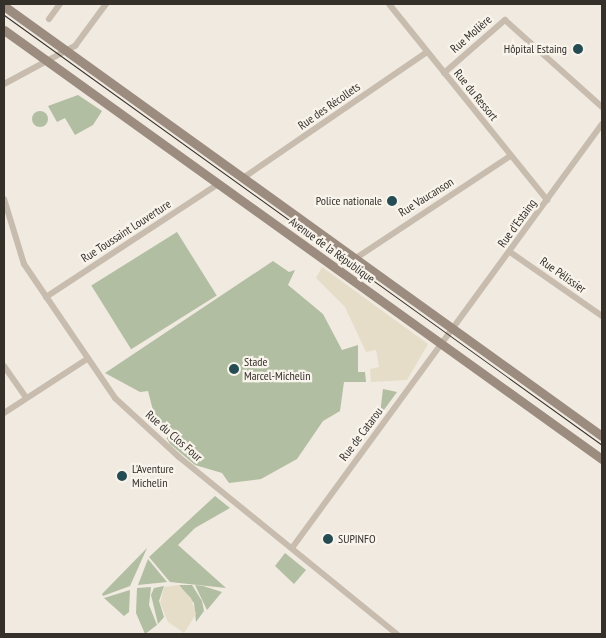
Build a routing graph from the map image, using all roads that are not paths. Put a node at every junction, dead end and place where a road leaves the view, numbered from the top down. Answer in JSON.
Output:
{"nodes":[{"id":1,"x":60,"y":4,"type":"edge"},
{"id":2,"x":106,"y":4,"type":"edge"},
{"id":3,"x":388,"y":4,"type":"edge"},
{"id":4,"x":4,"y":6,"type":"edge"},
{"id":5,"x":49,"y":19,"type":"dead end"},
{"id":6,"x":4,"y":30,"type":"edge"},
{"id":7,"x":66,"y":52,"type":"junction"},
{"id":8,"x":426,"y":52,"type":"junction"},
{"id":9,"x":48,"y":61,"type":"junction"},
{"id":10,"x":444,"y":73,"type":"junction"},
{"id":11,"x":4,"y":84,"type":"edge"},
{"id":12,"x":602,"y":107,"type":"edge"},
{"id":13,"x":602,"y":124,"type":"edge"},
{"id":14,"x":510,"y":156,"type":"junction"},
{"id":15,"x":243,"y":178,"type":"junction"},
{"id":16,"x":218,"y":184,"type":"junction"},
{"id":17,"x":4,"y":199,"type":"edge"},
{"id":18,"x":548,"y":200,"type":"junction"},
{"id":19,"x":510,"y":252,"type":"junction"},
{"id":20,"x":356,"y":258,"type":"junction"},
{"id":21,"x":46,"y":297,"type":"junction"},
{"id":22,"x":602,"y":316,"type":"edge"},
{"id":23,"x":451,"y":332,"type":"junction"},
{"id":24,"x":442,"y":344,"type":"junction"},
{"id":25,"x":87,"y":359,"type":"junction"},
{"id":26,"x":4,"y":366,"type":"edge"},
{"id":27,"x":26,"y":398,"type":"junction"},
{"id":28,"x":4,"y":413,"type":"edge"},
{"id":29,"x":602,"y":436,"type":"edge"},
{"id":30,"x":602,"y":459,"type":"edge"},
{"id":31,"x":292,"y":548,"type":"junction"},
{"id":32,"x":397,"y":634,"type":"edge"}],
"edges":[{"from":1,"to":5,"type":"street"},
{"from":2,"to":7,"type":"street"},
{"from":3,"to":8,"type":"street","name":"Rue du Ressort"},
{"from":4,"to":7,"type":"main road","name":"Avenue de la République"},
{"from":6,"to":9,"type":"main road","name":"Avenue de la République"},
{"from":7,"to":9,"type":"street"},
{"from":7,"to":15,"type":"main road","name":"Avenue de la République"},
{"from":8,"to":10,"type":"street","name":"Rue du Ressort"},
{"from":8,"to":15,"type":"street","name":"Rue des Récollets"},
{"from":9,"to":11,"type":"street"},
{"from":9,"to":16,"type":"main road","name":"Avenue de la République"},
{"from":10,"to":12,"type":"street","name":"Rue Molière"},
{"from":10,"to":14,"type":"street","name":"Rue du Ressort"},
{"from":13,"to":18,"type":"street","name":"Rue d'Estaing"},
{"from":14,"to":18,"type":"street","name":"Rue du Ressort"},
{"from":14,"to":20,"type":"street","name":"Rue Vaucanson"},
{"from":15,"to":20,"type":"main road","name":"Avenue de la République"},
{"from":16,"to":21,"type":"street","name":"Rue Toussaint Louverture"},
{"from":16,"to":24,"type":"main road","name":"Avenue de la République"},
{"from":17,"to":21,"type":"street","name":"Rue du Clos Four"},
{"from":18,"to":19,"type":"street","name":"Rue d'Estaing"},
{"from":19,"to":22,"type":"street","name":"Rue Pélissier"},
{"from":19,"to":23,"type":"street","name":"Rue d'Estaing"},
{"from":20,"to":23,"type":"main road","name":"Avenue de la République"},
{"from":21,"to":25,"type":"street","name":"Rue du Clos Four"},
{"from":23,"to":24,"type":"street","name":"Rue de Catarou"},
{"from":23,"to":29,"type":"main road","name":"Avenue de la République"},
{"from":24,"to":30,"type":"main road","name":"Avenue de la République"},
{"from":24,"to":31,"type":"street","name":"Rue de Catarou"},
{"from":25,"to":27,"type":"street"},
{"from":25,"to":31,"type":"street","name":"Rue du Clos Four"},
{"from":26,"to":27,"type":"street"},
{"from":27,"to":28,"type":"street"},
{"from":31,"to":32,"type":"street","name":"Rue du Clos Four"}]}
